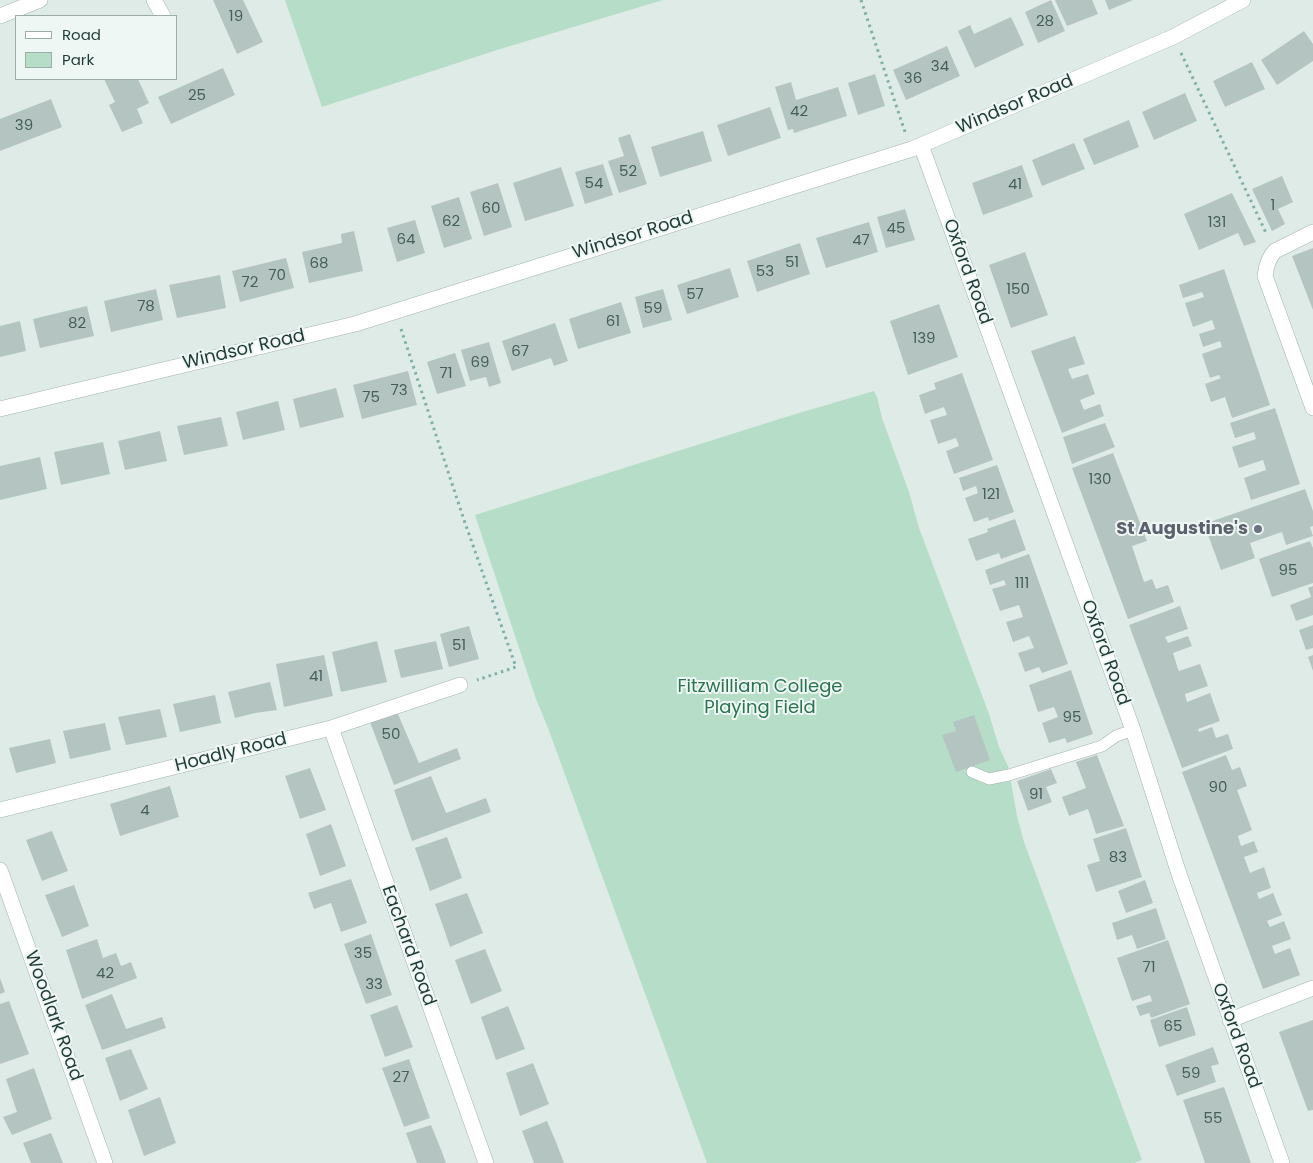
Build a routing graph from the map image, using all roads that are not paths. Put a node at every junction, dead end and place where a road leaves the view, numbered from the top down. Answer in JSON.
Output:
{"nodes":[{"id":1,"x":40,"y":0,"type":"edge"},
{"id":2,"x":154,"y":0,"type":"edge"},
{"id":3,"x":1244,"y":0,"type":"edge"},
{"id":4,"x":162,"y":15,"type":"edge"},
{"id":5,"x":0,"y":16,"type":"edge"},
{"id":6,"x":917,"y":146,"type":"junction"},
{"id":7,"x":1313,"y":232,"type":"edge"},
{"id":8,"x":1313,"y":408,"type":"edge"},
{"id":9,"x":0,"y":409,"type":"edge"},
{"id":10,"x":460,"y":686,"type":"road end"},
{"id":11,"x":330,"y":728,"type":"junction"},
{"id":12,"x":1133,"y":730,"type":"junction"},
{"id":13,"x":972,"y":772,"type":"dead end"},
{"id":14,"x":0,"y":810,"type":"edge"},
{"id":15,"x":0,"y":870,"type":"edge"},
{"id":16,"x":1313,"y":988,"type":"edge"},
{"id":17,"x":1230,"y":1020,"type":"junction"},
{"id":18,"x":105,"y":1163,"type":"edge"},
{"id":19,"x":486,"y":1163,"type":"edge"},
{"id":20,"x":1282,"y":1163,"type":"edge"}],
"edges":[{"from":1,"to":5,"type":"street"},
{"from":2,"to":4,"type":"street"},
{"from":3,"to":6,"type":"street","name":"Windsor Road"},
{"from":6,"to":9,"type":"street","name":"Windsor Road"},
{"from":6,"to":12,"type":"street","name":"Oxford Road"},
{"from":7,"to":8,"type":"street"},
{"from":10,"to":11,"type":"street","name":"Hoadly Road"},
{"from":11,"to":14,"type":"street","name":"Hoadly Road"},
{"from":11,"to":19,"type":"street","name":"Eachard Road"},
{"from":12,"to":13,"type":"lane"},
{"from":12,"to":17,"type":"street","name":"Oxford Road"},
{"from":15,"to":18,"type":"street","name":"Woodlark Road"},
{"from":16,"to":17,"type":"street"},
{"from":17,"to":20,"type":"street","name":"Oxford Road"}]}
